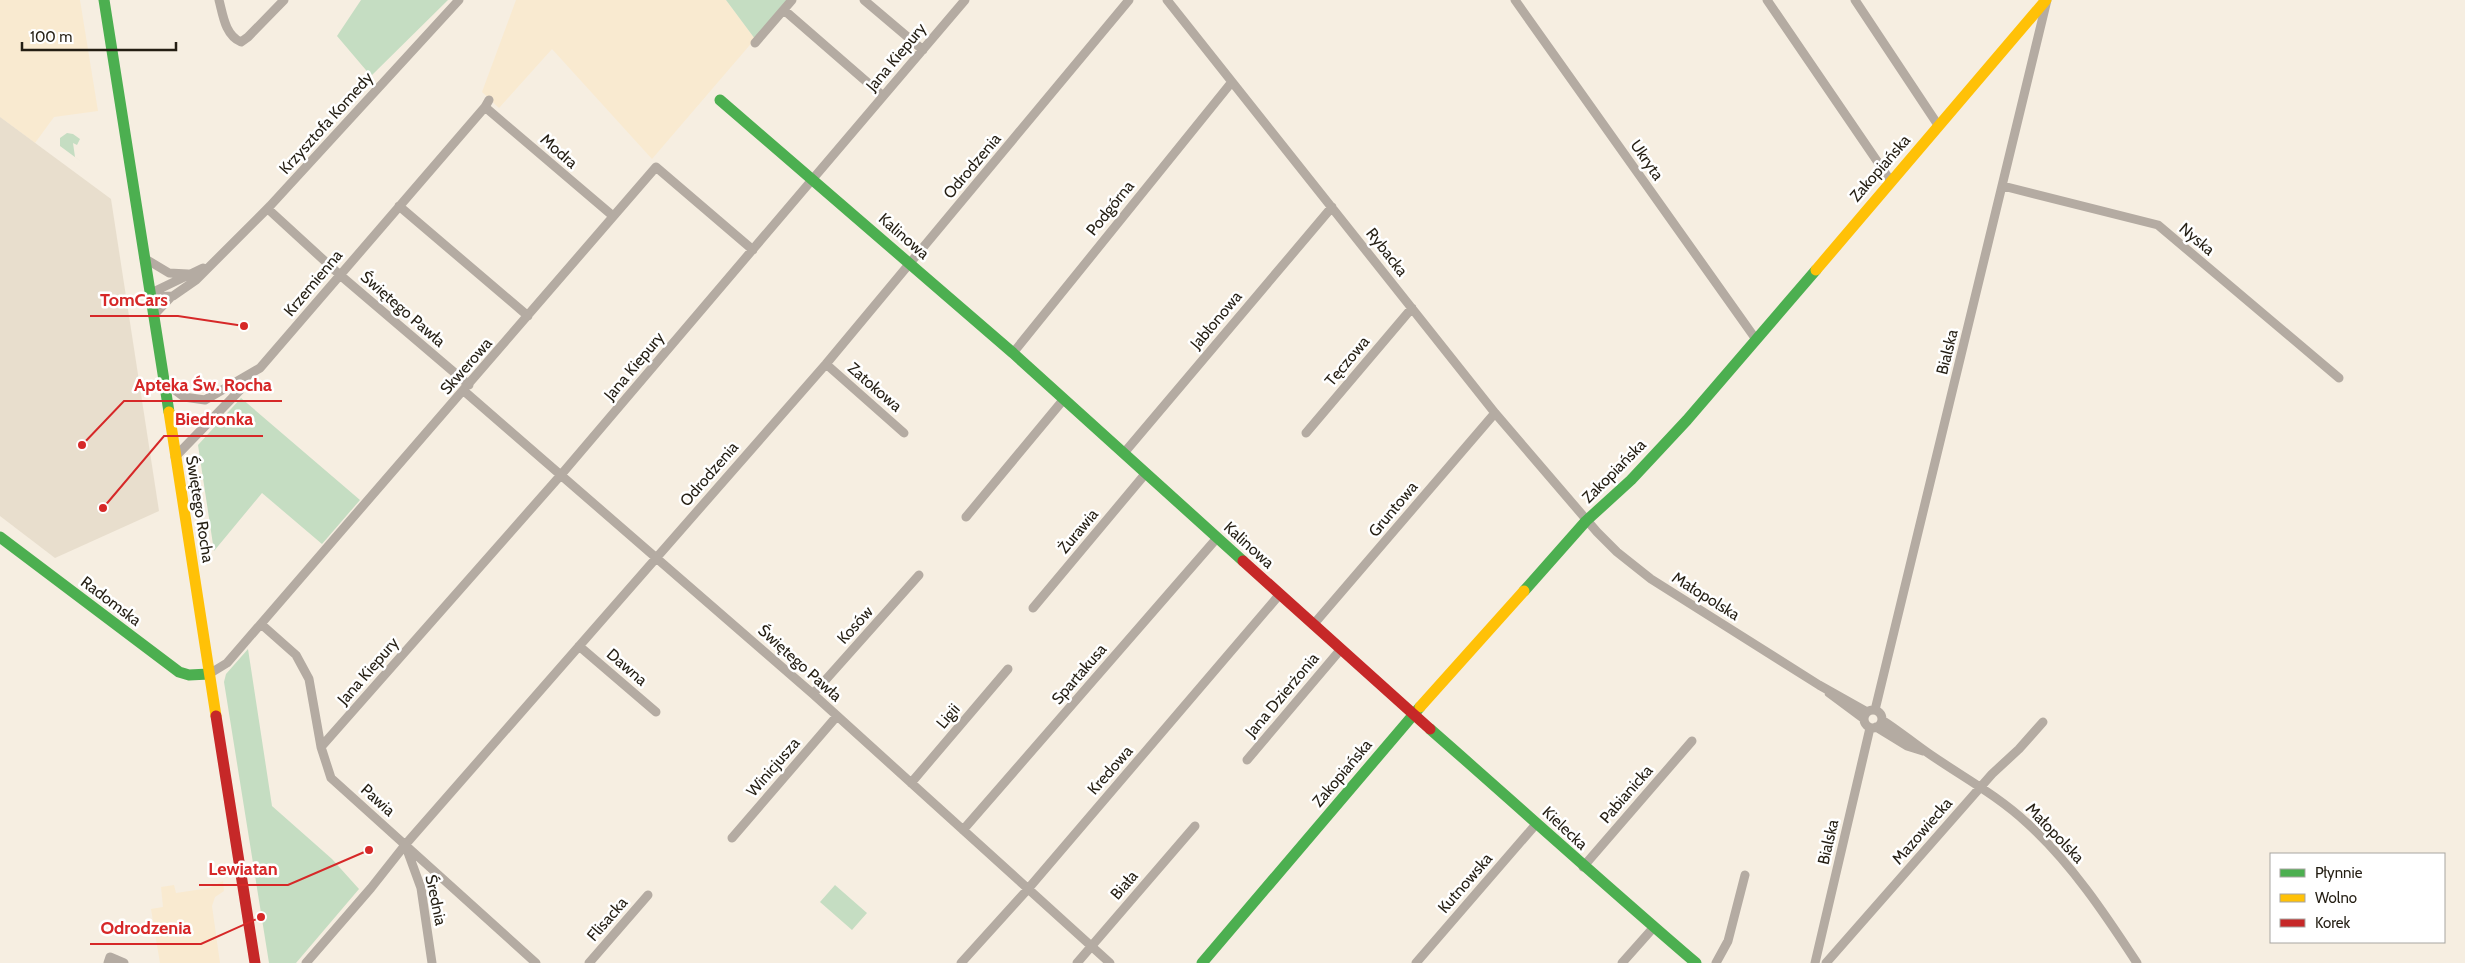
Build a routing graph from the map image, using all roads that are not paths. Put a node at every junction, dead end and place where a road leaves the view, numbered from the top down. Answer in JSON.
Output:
{"nodes":[{"id":1,"x":104,"y":0,"type":"edge"},
{"id":2,"x":219,"y":0,"type":"edge"},
{"id":3,"x":284,"y":0,"type":"edge"},
{"id":4,"x":459,"y":0,"type":"edge"},
{"id":5,"x":792,"y":0,"type":"edge"},
{"id":6,"x":864,"y":0,"type":"edge"},
{"id":7,"x":965,"y":0,"type":"edge"},
{"id":8,"x":1129,"y":0,"type":"edge"},
{"id":9,"x":1167,"y":0,"type":"edge"},
{"id":10,"x":1515,"y":0,"type":"edge"},
{"id":11,"x":1767,"y":0,"type":"edge"},
{"id":12,"x":1856,"y":0,"type":"edge"},
{"id":13,"x":2047,"y":0,"type":"edge"},
{"id":14,"x":784,"y":10,"type":"junction"},
{"id":15,"x":755,"y":43,"type":"dead end"},
{"id":16,"x":922,"y":50,"type":"junction"},
{"id":17,"x":1231,"y":83,"type":"junction"},
{"id":18,"x":883,"y":96,"type":"junction"},
{"id":19,"x":720,"y":100,"type":"dead end"},
{"id":20,"x":487,"y":104,"type":"joint"},
{"id":21,"x":1938,"y":125,"type":"junction"},
{"id":22,"x":813,"y":180,"type":"junction"},
{"id":23,"x":1890,"y":180,"type":"junction"},
{"id":24,"x":2003,"y":186,"type":"junction"},
{"id":25,"x":399,"y":206,"type":"junction"},
{"id":26,"x":1332,"y":207,"type":"junction"},
{"id":27,"x":268,"y":209,"type":"junction"},
{"id":28,"x":613,"y":216,"type":"junction"},
{"id":29,"x":753,"y":250,"type":"junction"},
{"id":30,"x":144,"y":258,"type":"junction"},
{"id":31,"x":911,"y":263,"type":"junction"},
{"id":32,"x":213,"y":264,"type":"junction"},
{"id":33,"x":193,"y":273,"type":"junction"},
{"id":34,"x":340,"y":275,"type":"junction"},
{"id":35,"x":150,"y":295,"type":"junction"},
{"id":36,"x":173,"y":296,"type":"junction"},
{"id":37,"x":1412,"y":308,"type":"junction"},
{"id":38,"x":153,"y":316,"type":"junction"},
{"id":39,"x":528,"y":316,"type":"junction"},
{"id":40,"x":1755,"y":338,"type":"junction"},
{"id":41,"x":1013,"y":353,"type":"junction"},
{"id":42,"x":826,"y":364,"type":"junction"},
{"id":43,"x":248,"y":376,"type":"junction"},
{"id":44,"x":2339,"y":378,"type":"dead end"},
{"id":45,"x":164,"y":382,"type":"junction"},
{"id":46,"x":466,"y":388,"type":"junction"},
{"id":47,"x":1064,"y":399,"type":"junction"},
{"id":48,"x":1495,"y":413,"type":"junction"},
{"id":49,"x":904,"y":433,"type":"dead end"},
{"id":50,"x":1306,"y":433,"type":"dead end"},
{"id":51,"x":1124,"y":453,"type":"junction"},
{"id":52,"x":175,"y":457,"type":"junction"},
{"id":53,"x":1146,"y":473,"type":"junction"},
{"id":54,"x":560,"y":476,"type":"junction"},
{"id":55,"x":966,"y":517,"type":"dead end"},
{"id":56,"x":1586,"y":521,"type":"junction"},
{"id":57,"x":0,"y":537,"type":"edge"},
{"id":58,"x":1217,"y":538,"type":"junction"},
{"id":59,"x":657,"y":557,"type":"junction"},
{"id":60,"x":919,"y":575,"type":"dead end"},
{"id":61,"x":1280,"y":594,"type":"junction"},
{"id":62,"x":1033,"y":608,"type":"dead end"},
{"id":63,"x":261,"y":624,"type":"junction"},
{"id":64,"x":1314,"y":625,"type":"junction"},
{"id":65,"x":580,"y":646,"type":"junction"},
{"id":66,"x":1341,"y":649,"type":"junction"},
{"id":67,"x":1008,"y":669,"type":"dead end"},
{"id":68,"x":209,"y":674,"type":"junction"},
{"id":69,"x":813,"y":694,"type":"junction"},
{"id":70,"x":656,"y":712,"type":"dead end"},
{"id":71,"x":1869,"y":714,"type":"junction"},
{"id":72,"x":1413,"y":715,"type":"junction"},
{"id":73,"x":837,"y":716,"type":"junction"},
{"id":74,"x":2043,"y":722,"type":"dead end"},
{"id":75,"x":1876,"y":725,"type":"junction"},
{"id":76,"x":1692,"y":741,"type":"dead end"},
{"id":77,"x":321,"y":747,"type":"junction"},
{"id":78,"x":1247,"y":760,"type":"dead end"},
{"id":79,"x":911,"y":783,"type":"junction"},
{"id":80,"x":1980,"y":787,"type":"junction"},
{"id":81,"x":1537,"y":823,"type":"junction"},
{"id":82,"x":1195,"y":826,"type":"dead end"},
{"id":83,"x":963,"y":830,"type":"junction"},
{"id":84,"x":732,"y":838,"type":"dead end"},
{"id":85,"x":405,"y":845,"type":"junction"},
{"id":86,"x":1583,"y":867,"type":"junction"},
{"id":87,"x":1745,"y":875,"type":"dead end"},
{"id":88,"x":1028,"y":889,"type":"junction"},
{"id":89,"x":648,"y":895,"type":"dead end"},
{"id":90,"x":1654,"y":926,"type":"junction"},
{"id":91,"x":1091,"y":946,"type":"junction"},
{"id":92,"x":108,"y":963,"type":"edge"},
{"id":93,"x":124,"y":963,"type":"edge"},
{"id":94,"x":254,"y":963,"type":"edge"},
{"id":95,"x":306,"y":963,"type":"edge"},
{"id":96,"x":432,"y":963,"type":"edge"},
{"id":97,"x":536,"y":963,"type":"edge"},
{"id":98,"x":589,"y":963,"type":"edge"},
{"id":99,"x":962,"y":963,"type":"edge"},
{"id":100,"x":1077,"y":963,"type":"edge"},
{"id":101,"x":1110,"y":963,"type":"edge"},
{"id":102,"x":1202,"y":963,"type":"edge"},
{"id":103,"x":1416,"y":963,"type":"edge"},
{"id":104,"x":1622,"y":963,"type":"edge"},
{"id":105,"x":1696,"y":963,"type":"edge"},
{"id":106,"x":1716,"y":963,"type":"edge"},
{"id":107,"x":1815,"y":963,"type":"edge"},
{"id":108,"x":1826,"y":963,"type":"edge"},
{"id":109,"x":2137,"y":963,"type":"edge"}],
"edges":[{"from":1,"to":30,"type":"street","name":"Świętego Rocha"},
{"from":2,"to":3,"type":"street"},
{"from":4,"to":27,"type":"street","name":"Krzysztofa Komedy"},
{"from":5,"to":14,"type":"street"},
{"from":6,"to":16,"type":"street"},
{"from":7,"to":16,"type":"street","name":"Jana Kiepury"},
{"from":8,"to":31,"type":"street","name":"Odrodzenia"},
{"from":9,"to":17,"type":"street","name":"Rybacka"},
{"from":10,"to":40,"type":"street","name":"Ukryta"},
{"from":11,"to":23,"type":"street"},
{"from":12,"to":21,"type":"street"},
{"from":13,"to":21,"type":"street","name":"Zakopiańska"},
{"from":13,"to":24,"type":"street","name":"Bialska"},
{"from":14,"to":15,"type":"street"},
{"from":14,"to":18,"type":"street"},
{"from":16,"to":18,"type":"street","name":"Jana Kiepury"},
{"from":17,"to":26,"type":"street","name":"Rybacka"},
{"from":17,"to":41,"type":"street","name":"Podgórna"},
{"from":18,"to":22,"type":"street","name":"Jana Kiepury"},
{"from":19,"to":22,"type":"street","name":"Kalinowa"},
{"from":20,"to":25,"type":"street","name":"Krzemienna"},
{"from":20,"to":28,"type":"street","name":"Modra"},
{"from":21,"to":23,"type":"street","name":"Zakopiańska"},
{"from":22,"to":29,"type":"street","name":"Jana Kiepury"},
{"from":22,"to":31,"type":"street","name":"Kalinowa"},
{"from":23,"to":40,"type":"street","name":"Zakopiańska"},
{"from":24,"to":44,"type":"street","name":"Nyska"},
{"from":24,"to":71,"type":"street","name":"Bialska"},
{"from":25,"to":34,"type":"street","name":"Krzemienna"},
{"from":25,"to":39,"type":"street"},
{"from":26,"to":37,"type":"street","name":"Rybacka"},
{"from":26,"to":51,"type":"street","name":"Jabłonowa"},
{"from":27,"to":32,"type":"street","name":"Krzysztofa Komedy"},
{"from":27,"to":34,"type":"street","name":"Świętego Pawła"},
{"from":28,"to":29,"type":"street","name":"Skwerowa"},
{"from":28,"to":39,"type":"street","name":"Skwerowa"},
{"from":29,"to":54,"type":"street","name":"Jana Kiepury"},
{"from":30,"to":33,"type":"street","name":"Krzysztofa Komedy"},
{"from":30,"to":35,"type":"street","name":"Świętego Rocha"},
{"from":31,"to":41,"type":"street","name":"Kalinowa"},
{"from":31,"to":42,"type":"street","name":"Odrodzenia"},
{"from":32,"to":33,"type":"street","name":"Krzysztofa Komedy"},
{"from":32,"to":36,"type":"street","name":"Krzysztofa Komedy"},
{"from":33,"to":35,"type":"street","name":"Krzysztofa Komedy"},
{"from":34,"to":43,"type":"street","name":"Krzemienna"},
{"from":34,"to":46,"type":"street","name":"Świętego Pawła"},
{"from":35,"to":36,"type":"street"},
{"from":35,"to":38,"type":"street","name":"Świętego Rocha"},
{"from":36,"to":38,"type":"street","name":"Krzysztofa Komedy"},
{"from":37,"to":48,"type":"street","name":"Rybacka"},
{"from":37,"to":50,"type":"street","name":"Tęczowa"},
{"from":38,"to":45,"type":"street","name":"Świętego Rocha"},
{"from":39,"to":46,"type":"street","name":"Skwerowa"},
{"from":40,"to":56,"type":"street","name":"Zakopiańska"},
{"from":41,"to":47,"type":"street","name":"Kalinowa"},
{"from":42,"to":49,"type":"street","name":"Zatokowa"},
{"from":42,"to":59,"type":"street","name":"Odrodzenia"},
{"from":43,"to":45,"type":"street","name":"Krzemienna"},
{"from":43,"to":52,"type":"street","name":"Krzemienna"},
{"from":45,"to":52,"type":"street","name":"Świętego Rocha"},
{"from":46,"to":54,"type":"street","name":"Świętego Pawła"},
{"from":46,"to":63,"type":"street","name":"Skwerowa"},
{"from":47,"to":51,"type":"street","name":"Kalinowa"},
{"from":47,"to":55,"type":"street"},
{"from":48,"to":56,"type":"street","name":"Rybacka"},
{"from":48,"to":64,"type":"street","name":"Gruntowa"},
{"from":51,"to":53,"type":"street","name":"Kalinowa"},
{"from":52,"to":68,"type":"street","name":"Świętego Rocha"},
{"from":53,"to":58,"type":"street","name":"Kalinowa"},
{"from":53,"to":62,"type":"street","name":"Żurawia"},
{"from":54,"to":59,"type":"street","name":"Świętego Pawła"},
{"from":54,"to":77,"type":"street","name":"Jana Kiepury"},
{"from":56,"to":71,"type":"street","name":"Małopolska"},
{"from":56,"to":72,"type":"street","name":"Zakopiańska"},
{"from":57,"to":68,"type":"street","name":"Radomska"},
{"from":58,"to":61,"type":"street","name":"Kalinowa"},
{"from":58,"to":83,"type":"street","name":"Spartakusa"},
{"from":59,"to":65,"type":"street","name":"Odrodzenia"},
{"from":59,"to":69,"type":"street","name":"Świętego Pawła"},
{"from":60,"to":69,"type":"street","name":"Kosów"},
{"from":61,"to":64,"type":"street","name":"Kalinowa"},
{"from":61,"to":88,"type":"street","name":"Kredowa"},
{"from":63,"to":68,"type":"street","name":"Skwerowa"},
{"from":63,"to":77,"type":"street","name":"Pawia"},
{"from":64,"to":66,"type":"street","name":"Kalinowa"},
{"from":65,"to":70,"type":"street","name":"Dawna"},
{"from":65,"to":85,"type":"street","name":"Odrodzenia"},
{"from":66,"to":72,"type":"street","name":"Kalinowa"},
{"from":66,"to":78,"type":"street","name":"Jana Dzierżonia"},
{"from":67,"to":79,"type":"street","name":"Ligii"},
{"from":68,"to":94,"type":"street","name":"Świętego Rocha"},
{"from":69,"to":73,"type":"street","name":"Świętego Pawła"},
{"from":71,"to":75,"type":"street"},
{"from":71,"to":75,"type":"street"},
{"from":72,"to":81,"type":"street","name":"Kielecka"},
{"from":72,"to":102,"type":"street","name":"Zakopiańska"},
{"from":73,"to":79,"type":"street","name":"Świętego Pawła"},
{"from":73,"to":84,"type":"street","name":"Winicjusza"},
{"from":74,"to":80,"type":"street","name":"Mazowiecka"},
{"from":75,"to":80,"type":"street","name":"Małopolska"},
{"from":75,"to":107,"type":"street","name":"Bialska"},
{"from":76,"to":86,"type":"street","name":"Pabianicka"},
{"from":77,"to":85,"type":"street","name":"Pawia"},
{"from":79,"to":83,"type":"street","name":"Świętego Pawła"},
{"from":80,"to":108,"type":"street","name":"Mazowiecka"},
{"from":80,"to":109,"type":"street","name":"Małopolska"},
{"from":81,"to":86,"type":"street","name":"Kielecka"},
{"from":81,"to":103,"type":"street","name":"Kutnowska"},
{"from":82,"to":91,"type":"street","name":"Biała"},
{"from":83,"to":88,"type":"street","name":"Świętego Pawła"},
{"from":85,"to":95,"type":"street","name":"Odrodzenia"},
{"from":85,"to":96,"type":"street","name":"Średnia"},
{"from":85,"to":97,"type":"street","name":"Pawia"},
{"from":86,"to":90,"type":"street","name":"Kielecka"},
{"from":87,"to":106,"type":"street"},
{"from":88,"to":91,"type":"street","name":"Świętego Pawła"},
{"from":88,"to":99,"type":"street","name":"Kredowa"},
{"from":89,"to":98,"type":"street","name":"Flisacka"},
{"from":90,"to":104,"type":"street"},
{"from":90,"to":105,"type":"street","name":"Kielecka"},
{"from":91,"to":100,"type":"street","name":"Biała"},
{"from":91,"to":101,"type":"street","name":"Świętego Pawła"},
{"from":92,"to":93,"type":"street"}]}
